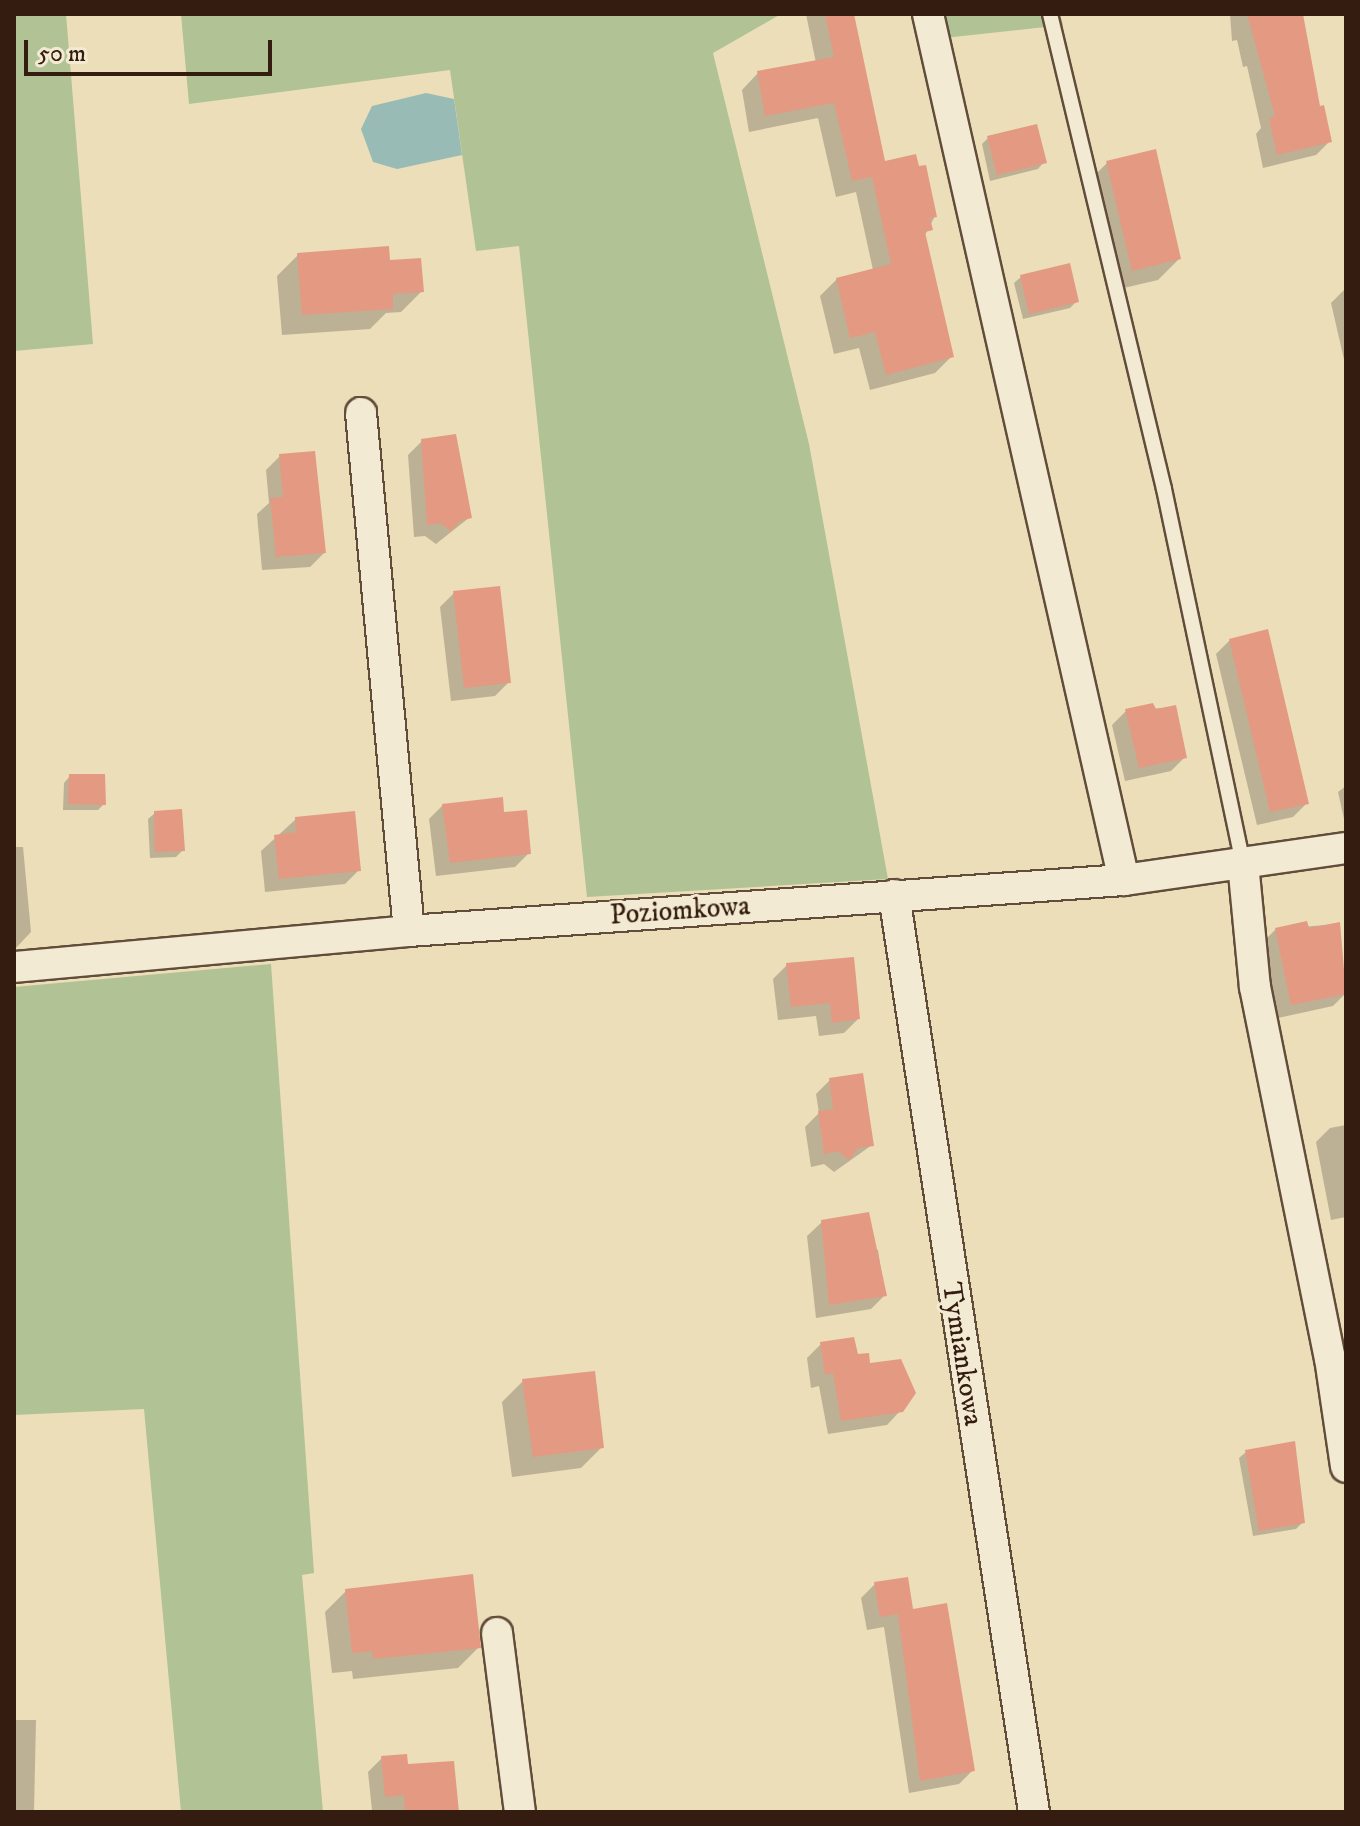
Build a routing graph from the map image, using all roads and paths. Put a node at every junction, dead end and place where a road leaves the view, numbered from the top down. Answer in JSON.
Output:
{"nodes":[{"id":1,"x":928,"y":14,"type":"edge"},
{"id":2,"x":1050,"y":14,"type":"edge"},
{"id":3,"x":361,"y":413,"type":"dead end"},
{"id":4,"x":1346,"y":848,"type":"edge"},
{"id":5,"x":1243,"y":863,"type":"junction"},
{"id":6,"x":1124,"y":880,"type":"junction"},
{"id":7,"x":894,"y":895,"type":"junction"},
{"id":8,"x":409,"y":931,"type":"junction"},
{"id":9,"x":14,"y":967,"type":"edge"},
{"id":10,"x":1346,"y":1467,"type":"edge"},
{"id":11,"x":497,"y":1633,"type":"dead end"},
{"id":12,"x":520,"y":1812,"type":"edge"},
{"id":13,"x":1034,"y":1812,"type":"edge"}],
"edges":[{"from":1,"to":6,"type":"street"},
{"from":2,"to":5,"type":"lane"},
{"from":3,"to":8,"type":"street"},
{"from":4,"to":5,"type":"street","name":"Poziomkowa"},
{"from":5,"to":6,"type":"street","name":"Poziomkowa"},
{"from":5,"to":10,"type":"street"},
{"from":6,"to":7,"type":"street","name":"Poziomkowa"},
{"from":7,"to":8,"type":"street","name":"Poziomkowa"},
{"from":7,"to":13,"type":"street","name":"Tymiankowa"},
{"from":8,"to":9,"type":"street","name":"Poziomkowa"},
{"from":11,"to":12,"type":"street"}]}
